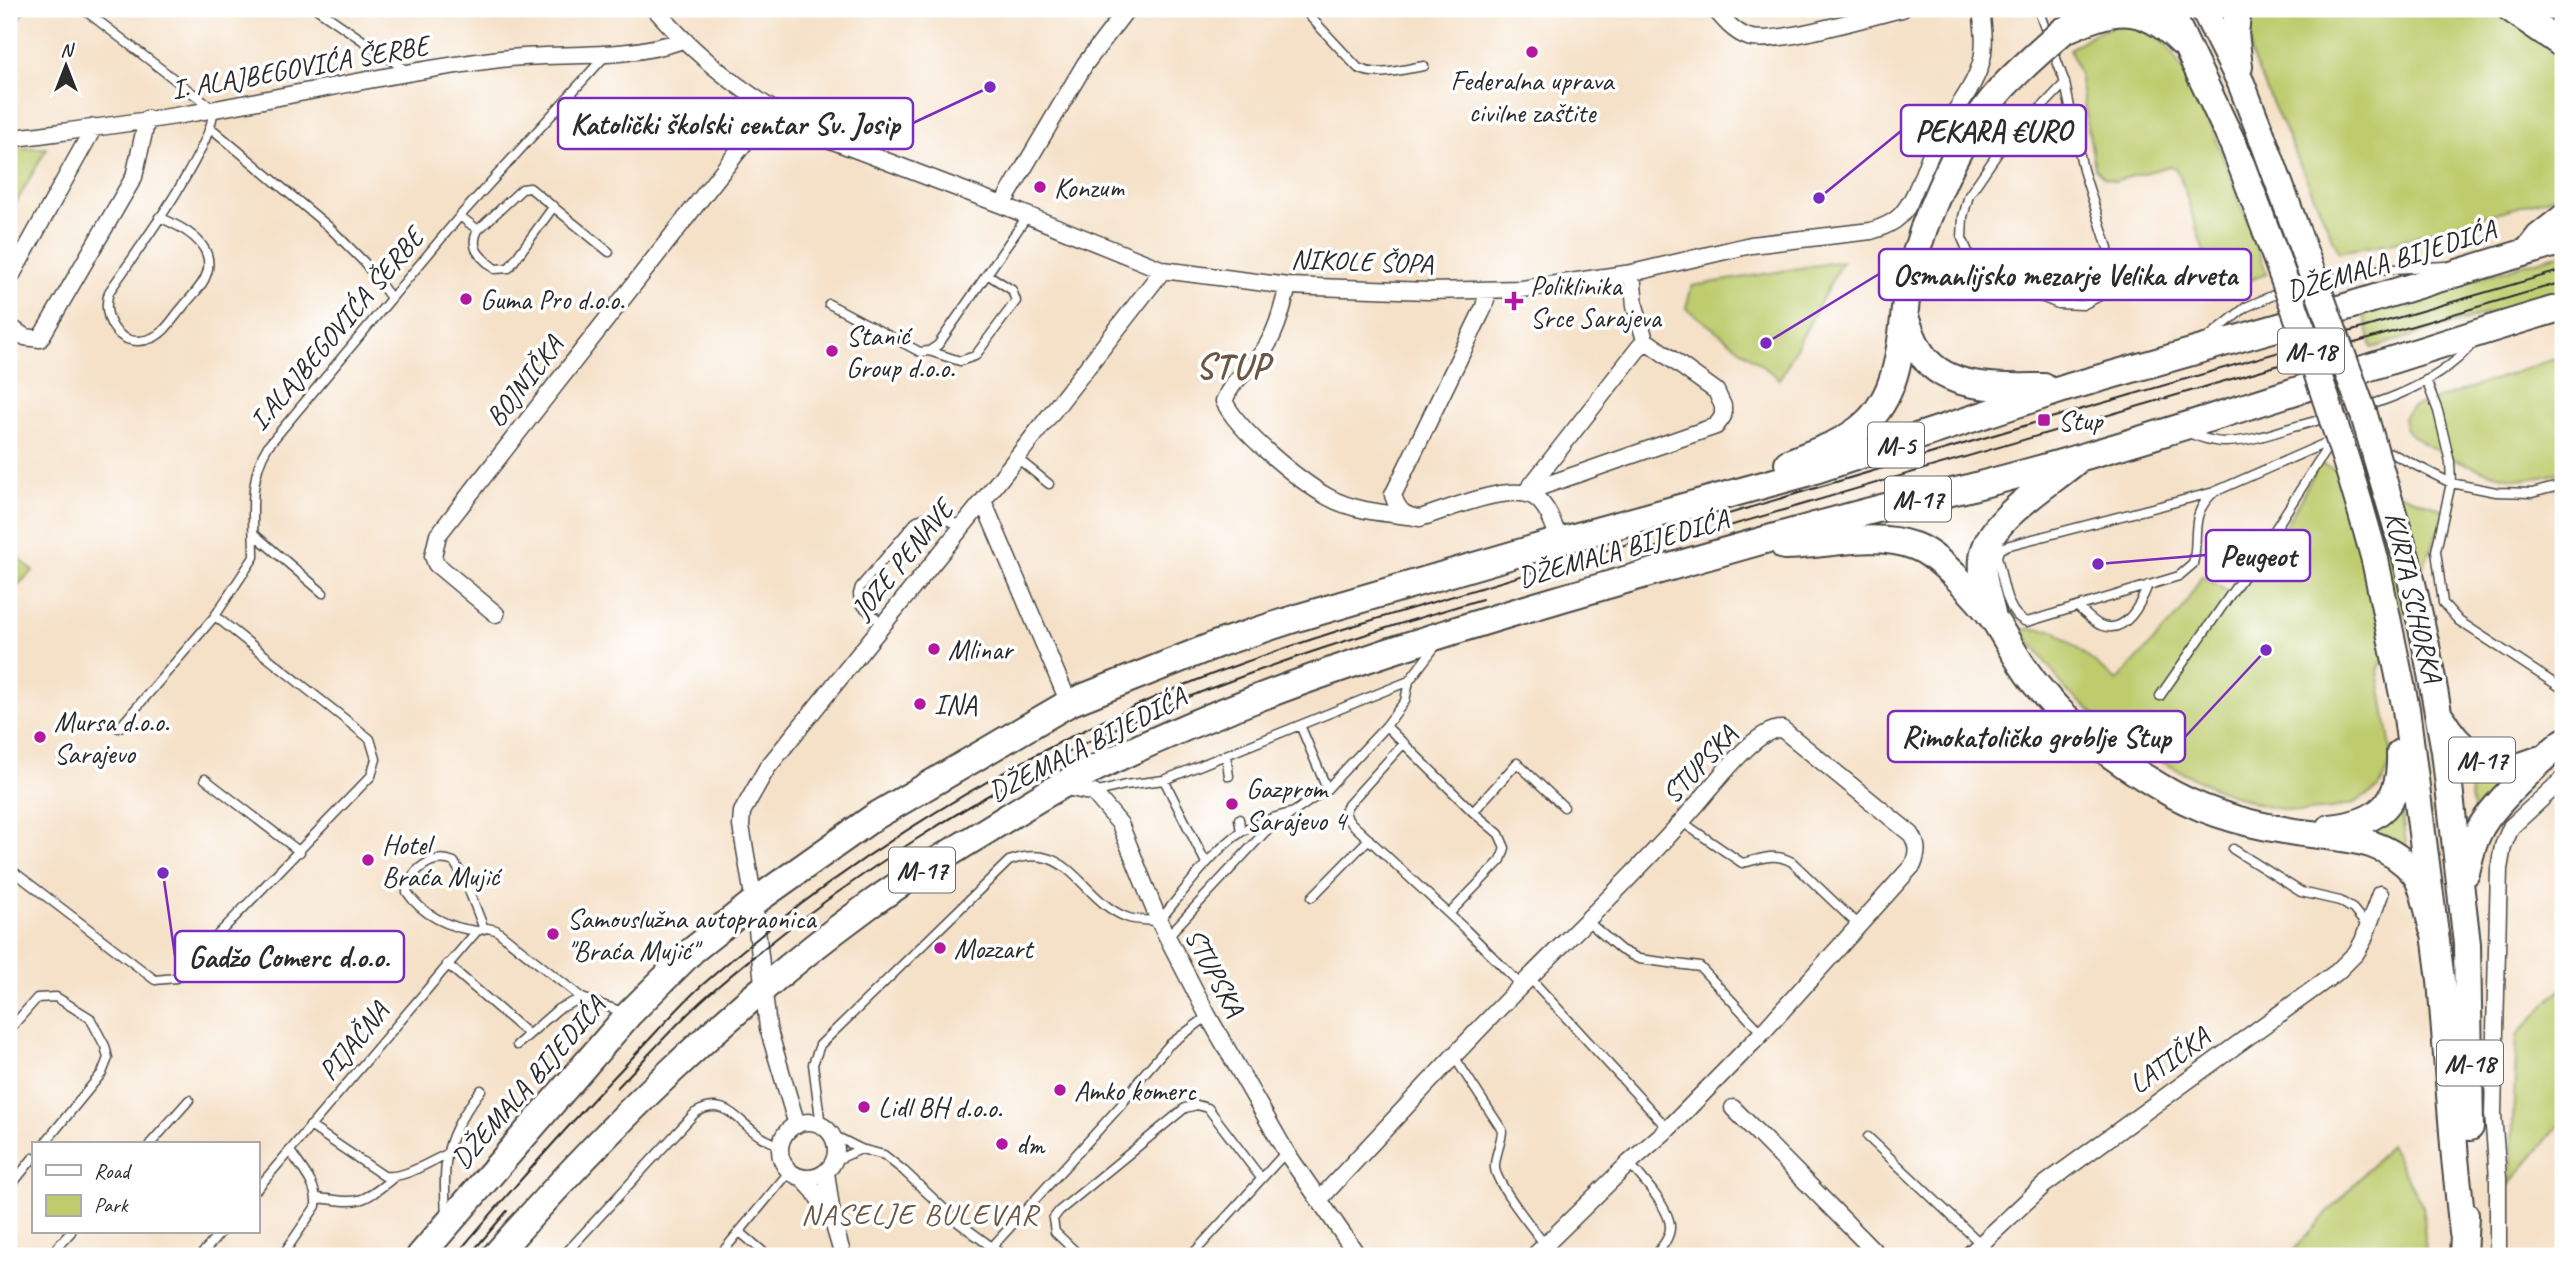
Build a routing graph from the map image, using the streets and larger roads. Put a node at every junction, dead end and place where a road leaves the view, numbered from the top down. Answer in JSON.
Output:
{"nodes":[{"id":1,"x":655,"y":9,"type":"edge"},
{"id":2,"x":1127,"y":9,"type":"edge"},
{"id":3,"x":1715,"y":9,"type":"edge"},
{"id":4,"x":1902,"y":9,"type":"edge"},
{"id":5,"x":1981,"y":9,"type":"edge"},
{"id":6,"x":2169,"y":9,"type":"edge"},
{"id":7,"x":2204,"y":9,"type":"edge"},
{"id":8,"x":2238,"y":9,"type":"edge"},
{"id":9,"x":2511,"y":9,"type":"edge"},
{"id":10,"x":2087,"y":13,"type":"edge"},
{"id":11,"x":683,"y":40,"type":"junction"},
{"id":12,"x":2563,"y":45,"type":"edge"},
{"id":13,"x":2191,"y":53,"type":"junction"},
{"id":14,"x":2241,"y":83,"type":"junction"},
{"id":15,"x":771,"y":109,"type":"junction"},
{"id":16,"x":148,"y":120,"type":"junction"},
{"id":17,"x":94,"y":127,"type":"junction"},
{"id":18,"x":9,"y":139,"type":"edge"},
{"id":19,"x":1002,"y":205,"type":"junction"},
{"id":20,"x":2563,"y":218,"type":"edge"},
{"id":21,"x":2563,"y":241,"type":"edge"},
{"id":22,"x":2529,"y":251,"type":"junction"},
{"id":23,"x":1163,"y":270,"type":"junction"},
{"id":24,"x":1632,"y":273,"type":"junction"},
{"id":25,"x":9,"y":280,"type":"edge"},
{"id":26,"x":1288,"y":286,"type":"junction"},
{"id":27,"x":1488,"y":291,"type":"junction"},
{"id":28,"x":2563,"y":310,"type":"edge"},
{"id":29,"x":1905,"y":317,"type":"junction"},
{"id":30,"x":9,"y":326,"type":"edge"},
{"id":31,"x":1645,"y":340,"type":"junction"},
{"id":32,"x":2068,"y":387,"type":"junction"},
{"id":33,"x":2082,"y":455,"type":"junction"},
{"id":34,"x":1526,"y":492,"type":"junction"},
{"id":35,"x":1721,"y":497,"type":"junction"},
{"id":36,"x":983,"y":501,"type":"junction"},
{"id":37,"x":1408,"y":516,"type":"junction"},
{"id":38,"x":1560,"y":541,"type":"junction"},
{"id":39,"x":1754,"y":543,"type":"junction"},
{"id":40,"x":496,"y":614,"type":"dead end"},
{"id":41,"x":1993,"y":618,"type":"junction"},
{"id":42,"x":1069,"y":703,"type":"junction"},
{"id":43,"x":2406,"y":709,"type":"junction"},
{"id":44,"x":2438,"y":714,"type":"junction"},
{"id":45,"x":2554,"y":750,"type":"edge"},
{"id":46,"x":2563,"y":779,"type":"edge"},
{"id":47,"x":1061,"y":786,"type":"junction"},
{"id":48,"x":2290,"y":831,"type":"junction"},
{"id":49,"x":2463,"y":892,"type":"junction"},
{"id":50,"x":2380,"y":894,"type":"dead end"},
{"id":51,"x":754,"y":902,"type":"junction"},
{"id":52,"x":2433,"y":929,"type":"junction"},
{"id":53,"x":762,"y":988,"type":"junction"},
{"id":54,"x":1733,"y":1108,"type":"dead end"},
{"id":55,"x":797,"y":1125,"type":"junction"},
{"id":56,"x":830,"y":1166,"type":"junction"},
{"id":57,"x":795,"y":1174,"type":"junction"},
{"id":58,"x":1319,"y":1200,"type":"junction"},
{"id":59,"x":833,"y":1222,"type":"junction"},
{"id":60,"x":2463,"y":1245,"type":"edge"},
{"id":61,"x":1540,"y":1251,"type":"edge"},
{"id":62,"x":420,"y":1256,"type":"edge"},
{"id":63,"x":495,"y":1256,"type":"edge"},
{"id":64,"x":843,"y":1256,"type":"edge"},
{"id":65,"x":1358,"y":1256,"type":"edge"},
{"id":66,"x":1880,"y":1256,"type":"edge"},
{"id":67,"x":1968,"y":1256,"type":"edge"},
{"id":68,"x":2498,"y":1256,"type":"edge"}],
"edges":[{"from":1,"to":11,"type":"street","name":"NIKOLE ŠOPA"},
{"from":2,"to":19,"type":"street"},
{"from":3,"to":4,"type":"street"},
{"from":5,"to":24,"type":"street","name":"NIKOLE ŠOPA"},
{"from":6,"to":13,"type":"main road","name":"KURTA SCHORKA","number":"M-18"},
{"from":7,"to":14,"type":"main road","name":"KURTA SCHORKA","number":"M-17"},
{"from":8,"to":14,"type":"main road"},
{"from":9,"to":12,"type":"main road"},
{"from":10,"to":13,"type":"main road"},
{"from":10,"to":29,"type":"main road","number":"M-17","bridge":true},
{"from":11,"to":15,"type":"street","name":"NIKOLE ŠOPA"},
{"from":11,"to":16,"type":"street","name":"I. ALAJBEGOVIĆA ŠERBE"},
{"from":13,"to":43,"type":"main road","name":"KURTA SCHORKA","number":"M-18","bridge":true},
{"from":14,"to":44,"type":"main road","name":"KURTA SCHORKA","number":"M-17","bridge":true},
{"from":15,"to":19,"type":"street","name":"NIKOLE ŠOPA"},
{"from":15,"to":40,"type":"street","name":"BOJNIČKA"},
{"from":16,"to":17,"type":"street","name":"I. ALAJBEGOVIĆA ŠERBE"},
{"from":16,"to":30,"type":"street"},
{"from":17,"to":18,"type":"street","name":"I. ALAJBEGOVIĆA ŠERBE"},
{"from":17,"to":25,"type":"street"},
{"from":19,"to":23,"type":"street","name":"NIKOLE ŠOPA"},
{"from":20,"to":22,"type":"main road"},
{"from":21,"to":22,"type":"main road","name":"DŽEMALA BIJEDIĆA","number":"M-5"},
{"from":22,"to":32,"type":"main road","name":"DŽEMALA BIJEDIĆA","number":"M-5"},
{"from":23,"to":26,"type":"street","name":"NIKOLE ŠOPA"},
{"from":23,"to":36,"type":"street","name":"JOZE PENAVE"},
{"from":24,"to":27,"type":"street","name":"NIKOLE ŠOPA"},
{"from":24,"to":31,"type":"street"},
{"from":26,"to":27,"type":"street","name":"NIKOLE ŠOPA"},
{"from":26,"to":37,"type":"street"},
{"from":27,"to":37,"type":"street"},
{"from":28,"to":33,"type":"main road","name":"DŽEMALA BIJEDIĆA","number":"M-17"},
{"from":29,"to":32,"type":"main road"},
{"from":29,"to":35,"type":"main road","number":"M-17"},
{"from":31,"to":34,"type":"street"},
{"from":31,"to":34,"type":"street"},
{"from":32,"to":35,"type":"main road","name":"DŽEMALA BIJEDIĆA","number":"M-5"},
{"from":33,"to":39,"type":"main road","name":"DŽEMALA BIJEDIĆA","number":"M-17"},
{"from":33,"to":41,"type":"main road"},
{"from":34,"to":37,"type":"street"},
{"from":34,"to":38,"type":"street"},
{"from":35,"to":38,"type":"main road","name":"DŽEMALA BIJEDIĆA","number":"M-17"},
{"from":36,"to":42,"type":"street"},
{"from":36,"to":51,"type":"street","name":"JOZE PENAVE"},
{"from":38,"to":42,"type":"main road","name":"DŽEMALA BIJEDIĆA","number":"M-17"},
{"from":39,"to":41,"type":"main road"},
{"from":39,"to":47,"type":"main road","name":"DŽEMALA BIJEDIĆA","number":"M-17"},
{"from":41,"to":48,"type":"main road"},
{"from":42,"to":51,"type":"main road","name":"DŽEMALA BIJEDIĆA","number":"M-17"},
{"from":43,"to":48,"type":"main road"},
{"from":43,"to":52,"type":"main road","name":"KURTA SCHORKA","number":"M-18"},
{"from":44,"to":45,"type":"main road","number":"M-17"},
{"from":44,"to":49,"type":"main road","name":"KURTA SCHORKA","number":"M-18"},
{"from":45,"to":49,"type":"main road"},
{"from":46,"to":68,"type":"street"},
{"from":47,"to":53,"type":"main road","name":"DŽEMALA BIJEDIĆA","number":"M-17"},
{"from":47,"to":58,"type":"street","name":"STUPSKA"},
{"from":48,"to":52,"type":"main road"},
{"from":49,"to":60,"type":"main road","name":"KURTA SCHORKA","number":"M-18"},
{"from":50,"to":67,"type":"street","name":"LATIČKA"},
{"from":51,"to":53,"type":"street"},
{"from":51,"to":62,"type":"main road","name":"DŽEMALA BIJEDIĆA","number":"M-17"},
{"from":52,"to":60,"type":"main road","name":"KURTA SCHORKA","number":"M-18"},
{"from":53,"to":55,"type":"street"},
{"from":53,"to":63,"type":"main road","name":"DŽEMALA BIJEDIĆA","number":"M-17"},
{"from":54,"to":66,"type":"street"},
{"from":55,"to":56,"type":"street"},
{"from":55,"to":57,"type":"street"},
{"from":56,"to":57,"type":"street"},
{"from":56,"to":59,"type":"street"},
{"from":57,"to":59,"type":"street"},
{"from":58,"to":61,"type":"street","name":"STUPSKA"},
{"from":58,"to":65,"type":"street","name":"STUPSKA"},
{"from":59,"to":64,"type":"street"}]}
